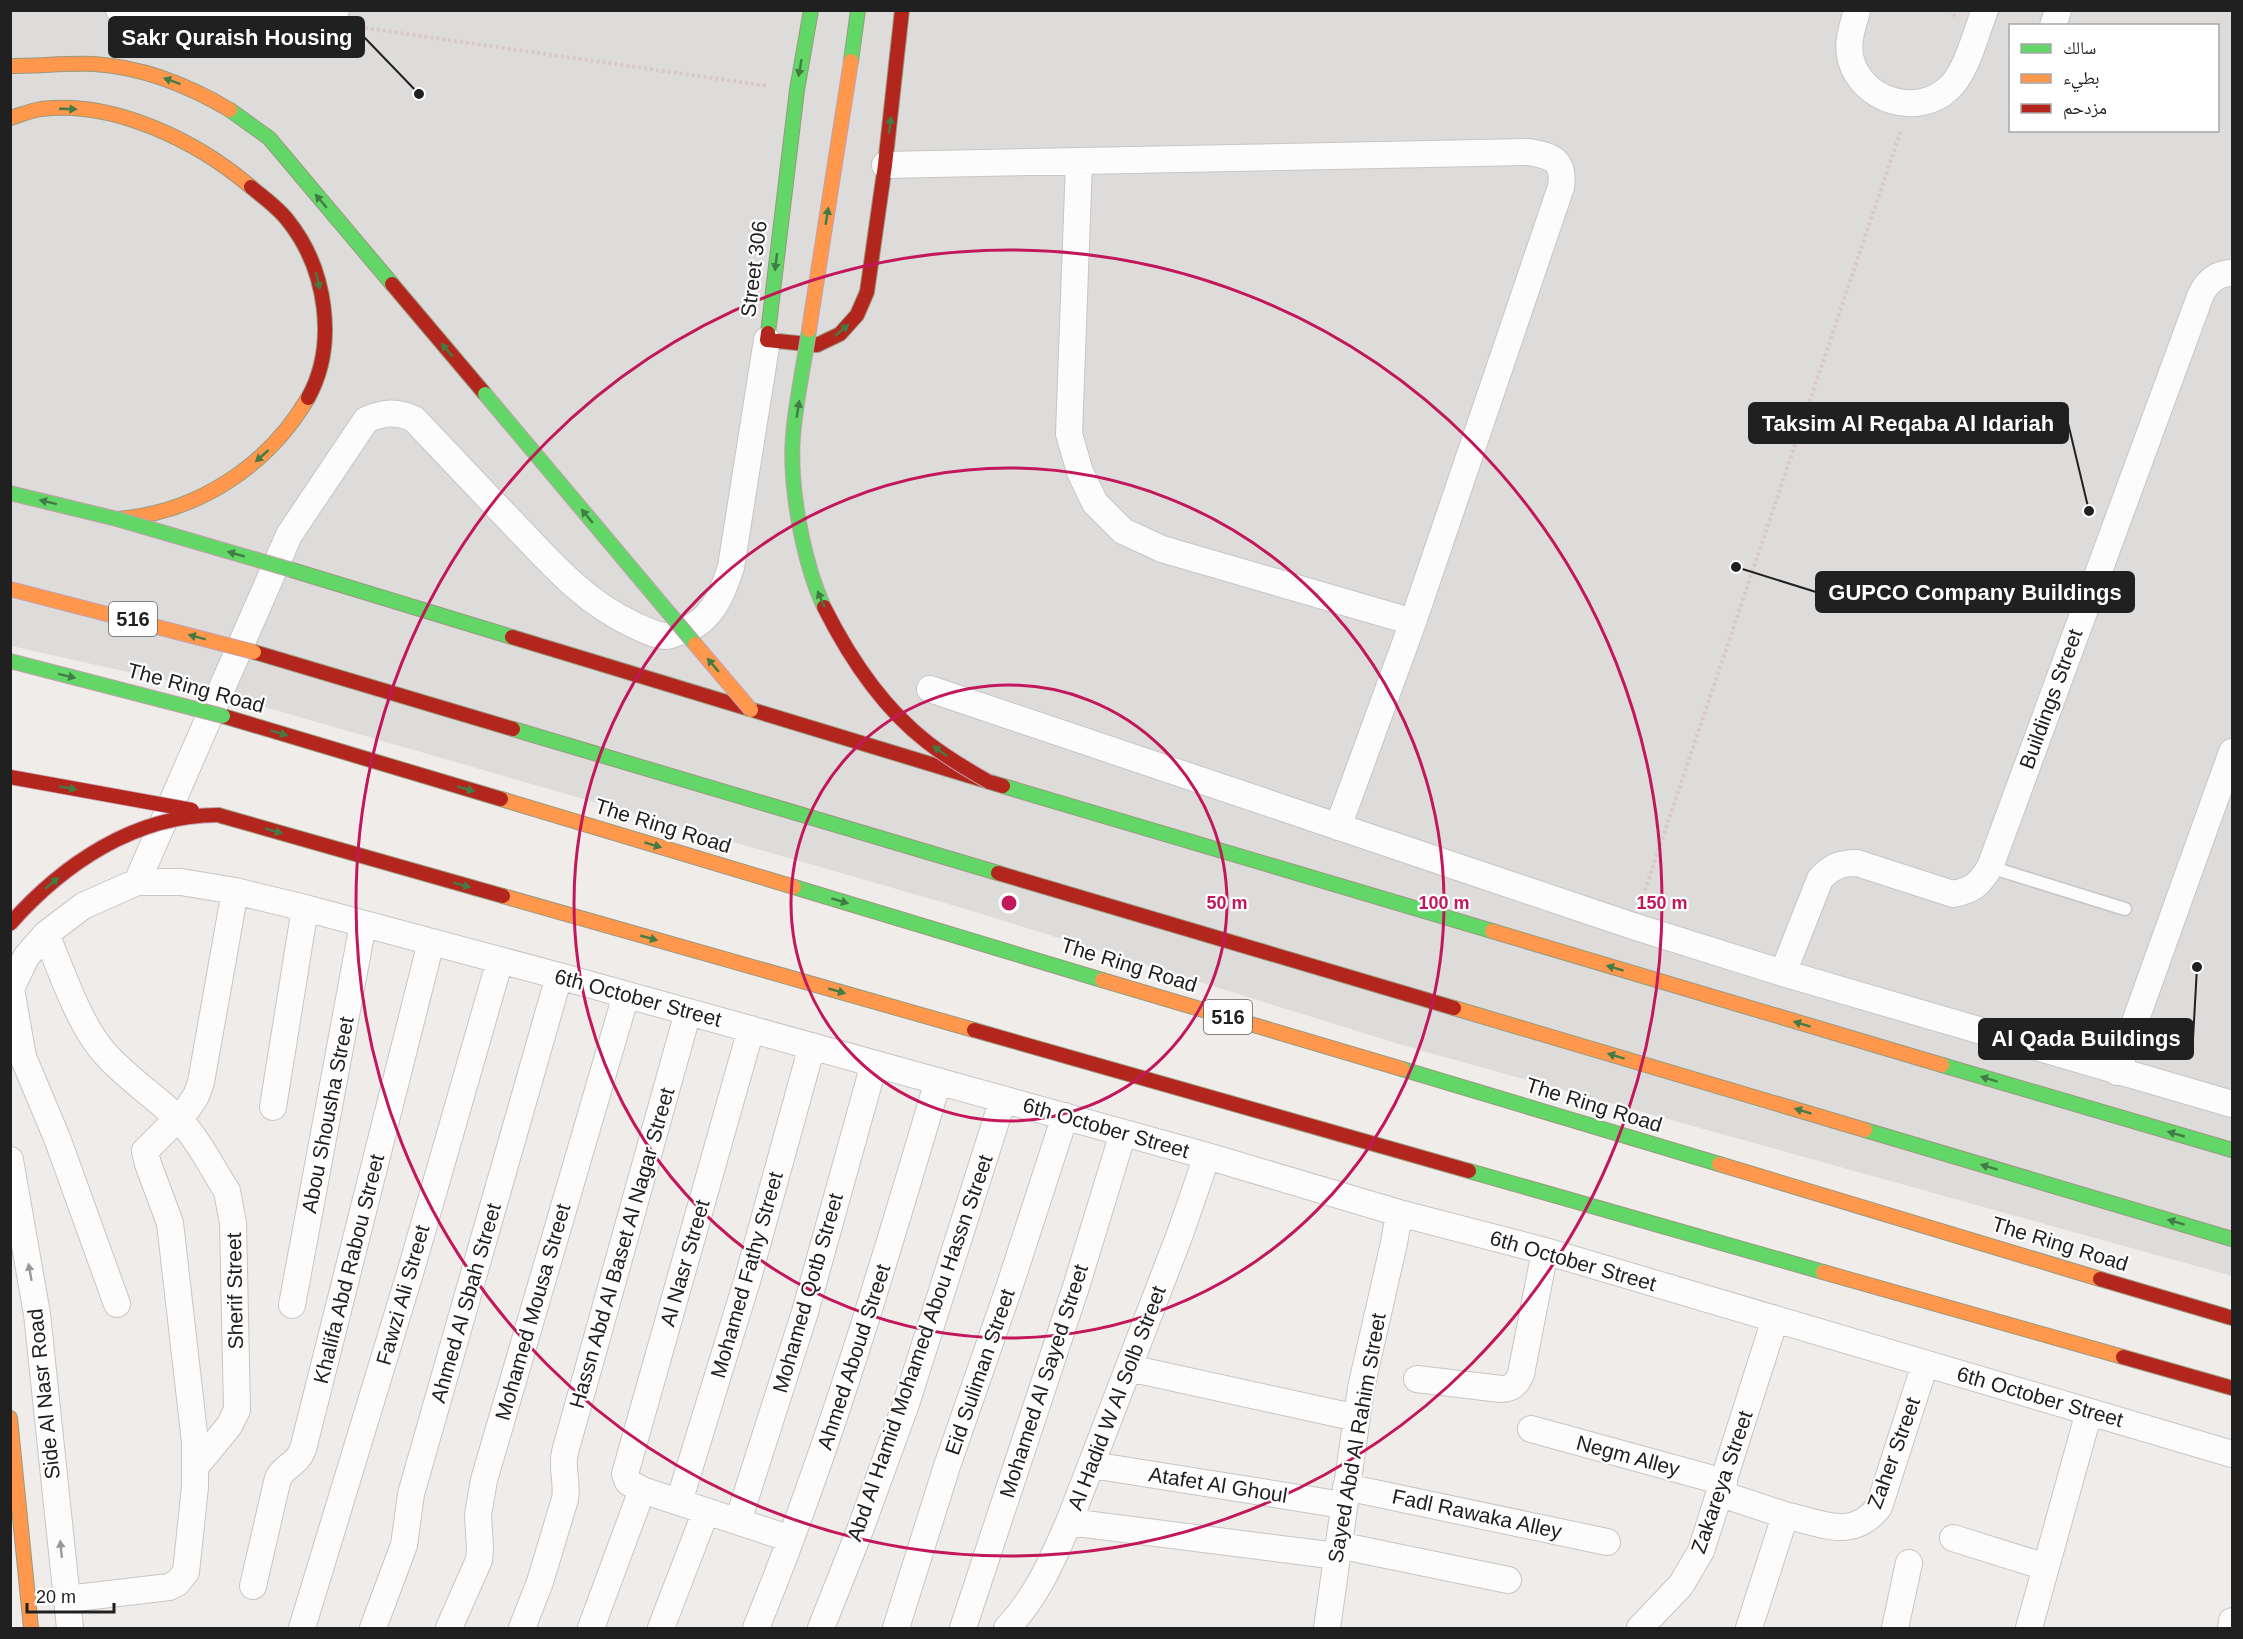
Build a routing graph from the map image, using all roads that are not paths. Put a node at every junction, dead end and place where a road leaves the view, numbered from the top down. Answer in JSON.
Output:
{"nodes":[{"id":1,"x":119,"y":10,"type":"edge"},
{"id":2,"x":811,"y":10,"type":"edge"},
{"id":3,"x":858,"y":10,"type":"edge"},
{"id":4,"x":902,"y":10,"type":"edge"},
{"id":5,"x":1857,"y":10,"type":"edge"},
{"id":6,"x":1985,"y":10,"type":"edge"},
{"id":7,"x":273,"y":15,"type":"edge"},
{"id":8,"x":334,"y":17,"type":"edge"},
{"id":9,"x":10,"y":66,"type":"edge"},
{"id":10,"x":10,"y":118,"type":"edge"},
{"id":11,"x":1079,"y":162,"type":"junction"},
{"id":12,"x":885,"y":165,"type":"junction"},
{"id":13,"x":2232,"y":273,"type":"edge"},
{"id":14,"x":767,"y":340,"type":"junction"},
{"id":15,"x":10,"y":493,"type":"edge"},
{"id":16,"x":117,"y":519,"type":"junction"},
{"id":17,"x":10,"y":589,"type":"edge"},
{"id":18,"x":1413,"y":622,"type":"junction"},
{"id":19,"x":10,"y":661,"type":"edge"},
{"id":20,"x":930,"y":689,"type":"dead end"},
{"id":21,"x":751,"y":710,"type":"junction"},
{"id":22,"x":2232,"y":752,"type":"edge"},
{"id":23,"x":10,"y":777,"type":"edge"},
{"id":24,"x":989,"y":782,"type":"junction"},
{"id":25,"x":2225,"y":797,"type":"edge"},
{"id":26,"x":218,"y":815,"type":"junction"},
{"id":27,"x":1338,"y":826,"type":"junction"},
{"id":28,"x":1990,"y":867,"type":"junction"},
{"id":29,"x":137,"y":882,"type":"junction"},
{"id":30,"x":234,"y":891,"type":"junction"},
{"id":31,"x":305,"y":908,"type":"junction"},
{"id":32,"x":2125,"y":909,"type":"dead end"},
{"id":33,"x":10,"y":924,"type":"edge"},
{"id":34,"x":363,"y":924,"type":"junction"},
{"id":35,"x":46,"y":934,"type":"junction"},
{"id":36,"x":431,"y":942,"type":"junction"},
{"id":37,"x":500,"y":960,"type":"junction"},
{"id":38,"x":1783,"y":973,"type":"junction"},
{"id":39,"x":559,"y":976,"type":"junction"},
{"id":40,"x":11,"y":990,"type":"edge"},
{"id":41,"x":626,"y":995,"type":"junction"},
{"id":42,"x":688,"y":1012,"type":"junction"},
{"id":43,"x":752,"y":1029,"type":"junction"},
{"id":44,"x":812,"y":1046,"type":"junction"},
{"id":45,"x":874,"y":1064,"type":"junction"},
{"id":46,"x":2117,"y":1072,"type":"junction"},
{"id":47,"x":938,"y":1081,"type":"junction"},
{"id":48,"x":1003,"y":1099,"type":"junction"},
{"id":49,"x":2232,"y":1104,"type":"edge"},
{"id":50,"x":273,"y":1107,"type":"dead end"},
{"id":51,"x":1065,"y":1116,"type":"junction"},
{"id":52,"x":177,"y":1118,"type":"junction"},
{"id":53,"x":1124,"y":1132,"type":"junction"},
{"id":54,"x":2232,"y":1150,"type":"edge"},
{"id":55,"x":1207,"y":1156,"type":"junction"},
{"id":56,"x":10,"y":1160,"type":"edge"},
{"id":57,"x":1399,"y":1213,"type":"junction"},
{"id":58,"x":2232,"y":1239,"type":"edge"},
{"id":59,"x":1545,"y":1251,"type":"junction"},
{"id":60,"x":117,"y":1304,"type":"dead end"},
{"id":61,"x":292,"y":1305,"type":"dead end"},
{"id":62,"x":2232,"y":1318,"type":"edge"},
{"id":63,"x":1775,"y":1319,"type":"junction"},
{"id":64,"x":1925,"y":1364,"type":"junction"},
{"id":65,"x":1129,"y":1368,"type":"junction"},
{"id":66,"x":1417,"y":1379,"type":"dead end"},
{"id":67,"x":2232,"y":1388,"type":"edge"},
{"id":68,"x":2089,"y":1412,"type":"junction"},
{"id":69,"x":10,"y":1418,"type":"edge"},
{"id":70,"x":1357,"y":1419,"type":"junction"},
{"id":71,"x":1531,"y":1429,"type":"dead end"},
{"id":72,"x":2232,"y":1454,"type":"edge"},
{"id":73,"x":1092,"y":1465,"type":"junction"},
{"id":74,"x":196,"y":1466,"type":"junction"},
{"id":75,"x":1722,"y":1488,"type":"junction"},
{"id":76,"x":642,"y":1490,"type":"junction"},
{"id":77,"x":1345,"y":1496,"type":"junction"},
{"id":78,"x":679,"y":1502,"type":"junction"},
{"id":79,"x":706,"y":1511,"type":"junction"},
{"id":80,"x":1788,"y":1516,"type":"junction"},
{"id":81,"x":738,"y":1521,"type":"junction"},
{"id":82,"x":1069,"y":1522,"type":"junction"},
{"id":83,"x":1953,"y":1538,"type":"dead end"},
{"id":84,"x":791,"y":1539,"type":"junction"},
{"id":85,"x":1607,"y":1542,"type":"dead end"},
{"id":86,"x":1337,"y":1550,"type":"junction"},
{"id":87,"x":1909,"y":1563,"type":"dead end"},
{"id":88,"x":2046,"y":1567,"type":"junction"},
{"id":89,"x":1508,"y":1580,"type":"dead end"},
{"id":90,"x":253,"y":1586,"type":"dead end"},
{"id":91,"x":67,"y":1599,"type":"junction"},
{"id":92,"x":2232,"y":1621,"type":"edge"},
{"id":93,"x":32,"y":1629,"type":"edge"},
{"id":94,"x":70,"y":1629,"type":"edge"},
{"id":95,"x":302,"y":1629,"type":"edge"},
{"id":96,"x":373,"y":1629,"type":"edge"},
{"id":97,"x":449,"y":1629,"type":"edge"},
{"id":98,"x":522,"y":1629,"type":"edge"},
{"id":99,"x":591,"y":1629,"type":"edge"},
{"id":100,"x":661,"y":1629,"type":"edge"},
{"id":101,"x":756,"y":1629,"type":"edge"},
{"id":102,"x":821,"y":1629,"type":"edge"},
{"id":103,"x":896,"y":1629,"type":"edge"},
{"id":104,"x":963,"y":1629,"type":"edge"},
{"id":105,"x":1007,"y":1629,"type":"edge"},
{"id":106,"x":1327,"y":1629,"type":"edge"},
{"id":107,"x":1640,"y":1629,"type":"edge"},
{"id":108,"x":1749,"y":1629,"type":"edge"},
{"id":109,"x":1895,"y":1629,"type":"edge"},
{"id":110,"x":2029,"y":1629,"type":"edge"},
{"id":111,"x":2231,"y":1629,"type":"edge"}],
"edges":[{"from":1,"to":7,"type":"street"},
{"from":2,"to":14,"type":"main road","name":"Street 306","one_way":true},
{"from":24,"to":3,"type":"main road","one_way":true,"bridge":true},
{"from":12,"to":4,"type":"main road","name":"Street 306","one_way":true},
{"from":5,"to":6,"type":"street"},
{"from":7,"to":8,"type":"street"},
{"from":21,"to":9,"type":"main road","one_way":true,"bridge":true},
{"from":10,"to":16,"type":"main road","one_way":true},
{"from":11,"to":12,"type":"street"},
{"from":11,"to":18,"type":"street"},
{"from":11,"to":18,"type":"street"},
{"from":14,"to":12,"type":"main road","name":"Street 306","one_way":true},
{"from":13,"to":28,"type":"street","name":"Buildings Street"},
{"from":14,"to":29,"type":"street"},
{"from":16,"to":15,"type":"main road","one_way":true,"bridge":true},
{"from":21,"to":16,"type":"main road","one_way":true,"bridge":true},
{"from":58,"to":17,"type":"main road","number":"516","one_way":true,"bridge":true},
{"from":18,"to":27,"type":"street"},
{"from":19,"to":62,"type":"main road","name":"The Ring Road","number":"516","one_way":true,"bridge":true},
{"from":20,"to":27,"type":"street"},
{"from":21,"to":24,"type":"main road"},
{"from":22,"to":25,"type":"street"},
{"from":23,"to":26,"type":"main road","one_way":true,"bridge":true},
{"from":54,"to":24,"type":"main road","one_way":true},
{"from":25,"to":46,"type":"street"},
{"from":33,"to":26,"type":"main road","one_way":true,"bridge":true},
{"from":26,"to":67,"type":"main road","one_way":true},
{"from":27,"to":38,"type":"street"},
{"from":28,"to":32,"type":"lane"},
{"from":28,"to":38,"type":"street","name":"Buildings Street"},
{"from":29,"to":30,"type":"street","name":"6th October Street"},
{"from":29,"to":35,"type":"street","name":"6th October Street"},
{"from":30,"to":31,"type":"street","name":"6th October Street"},
{"from":30,"to":52,"type":"street"},
{"from":31,"to":34,"type":"street","name":"6th October Street"},
{"from":31,"to":50,"type":"street"},
{"from":34,"to":36,"type":"street","name":"6th October Street"},
{"from":34,"to":61,"type":"street","name":"Abou Shousha Street"},
{"from":35,"to":40,"type":"street","name":"6th October Street"},
{"from":35,"to":52,"type":"street","name":"Sherif Street"},
{"from":36,"to":37,"type":"street","name":"6th October Street"},
{"from":36,"to":90,"type":"street","name":"Khalifa Abd Rabou Street"},
{"from":37,"to":39,"type":"street","name":"6th October Street"},
{"from":37,"to":95,"type":"street","name":"Fawzi Ali Street"},
{"from":38,"to":46,"type":"street"},
{"from":39,"to":41,"type":"street","name":"6th October Street"},
{"from":39,"to":96,"type":"street","name":"Ahmed Al Sbah Street"},
{"from":40,"to":60,"type":"street"},
{"from":41,"to":42,"type":"street","name":"6th October Street"},
{"from":41,"to":97,"type":"street","name":"Mohamed Mousa Street"},
{"from":42,"to":43,"type":"street","name":"6th October Street"},
{"from":42,"to":98,"type":"street","name":"Hassn Abd Al Baset Al Nagar Street"},
{"from":43,"to":44,"type":"street","name":"6th October Street"},
{"from":43,"to":76,"type":"street","name":"Al Nasr Street"},
{"from":44,"to":45,"type":"street","name":"6th October Street"},
{"from":44,"to":78,"type":"street","name":"Mohamed Fathy Street"},
{"from":45,"to":47,"type":"street","name":"6th October Street"},
{"from":45,"to":81,"type":"street","name":"Mohamed Qotb Street"},
{"from":46,"to":49,"type":"street"},
{"from":47,"to":48,"type":"street","name":"6th October Street"},
{"from":47,"to":84,"type":"street","name":"Ahmed Aboud Street"},
{"from":48,"to":51,"type":"street","name":"6th October Street"},
{"from":48,"to":102,"type":"street","name":"Abd Al Hamid Mohamed Abou Hassn Street"},
{"from":51,"to":53,"type":"street","name":"6th October Street"},
{"from":51,"to":103,"type":"street","name":"Eid Suliman Street"},
{"from":52,"to":74,"type":"street"},
{"from":52,"to":74,"type":"street","name":"Sherif Street"},
{"from":53,"to":55,"type":"street","name":"6th October Street"},
{"from":53,"to":104,"type":"street","name":"Mohamed Al Sayed Street"},
{"from":55,"to":57,"type":"street","name":"6th October Street"},
{"from":55,"to":65,"type":"street","name":"Al Hadid W Al Solb Street"},
{"from":91,"to":56,"type":"street","name":"Side Al Nasr Road","one_way":true},
{"from":57,"to":59,"type":"street","name":"6th October Street"},
{"from":57,"to":70,"type":"street","name":"Sayed Abd Al Rahim Street"},
{"from":59,"to":63,"type":"street","name":"6th October Street"},
{"from":59,"to":66,"type":"street"},
{"from":63,"to":64,"type":"street","name":"6th October Street"},
{"from":63,"to":75,"type":"street","name":"Zakareya Street"},
{"from":64,"to":68,"type":"street","name":"6th October Street"},
{"from":64,"to":80,"type":"street","name":"Zaher Street"},
{"from":65,"to":70,"type":"street"},
{"from":65,"to":73,"type":"street","name":"Al Hadid W Al Solb Street"},
{"from":68,"to":72,"type":"street","name":"6th October Street"},
{"from":68,"to":88,"type":"street"},
{"from":69,"to":93,"type":"main road"},
{"from":70,"to":77,"type":"street","name":"Sayed Abd Al Rahim Street"},
{"from":71,"to":75,"type":"street","name":"Negm Alley"},
{"from":73,"to":77,"type":"street","name":"Atafet Al Ghoul"},
{"from":73,"to":82,"type":"street","name":"Al Hadid W Al Solb Street"},
{"from":74,"to":91,"type":"street"},
{"from":75,"to":80,"type":"street","name":"Zaher Street"},
{"from":75,"to":107,"type":"street","name":"Zakareya Street"},
{"from":76,"to":78,"type":"street"},
{"from":76,"to":99,"type":"street"},
{"from":77,"to":85,"type":"street","name":"Fadl Rawaka Alley"},
{"from":77,"to":86,"type":"street","name":"Sayed Abd Al Rahim Street"},
{"from":78,"to":79,"type":"street"},
{"from":79,"to":81,"type":"street"},
{"from":79,"to":100,"type":"street"},
{"from":80,"to":108,"type":"street"},
{"from":81,"to":84,"type":"street"},
{"from":82,"to":86,"type":"street"},
{"from":82,"to":105,"type":"street","name":"Al Hadid W Al Solb Street"},
{"from":83,"to":88,"type":"street"},
{"from":84,"to":101,"type":"street","name":"Ahmed Aboud Street"},
{"from":86,"to":89,"type":"street"},
{"from":86,"to":106,"type":"street","name":"Sayed Abd Al Rahim Street"},
{"from":87,"to":109,"type":"street"},
{"from":88,"to":110,"type":"street"},
{"from":91,"to":94,"type":"street","name":"Side Al Nasr Road"},
{"from":92,"to":111,"type":"street"}]}
